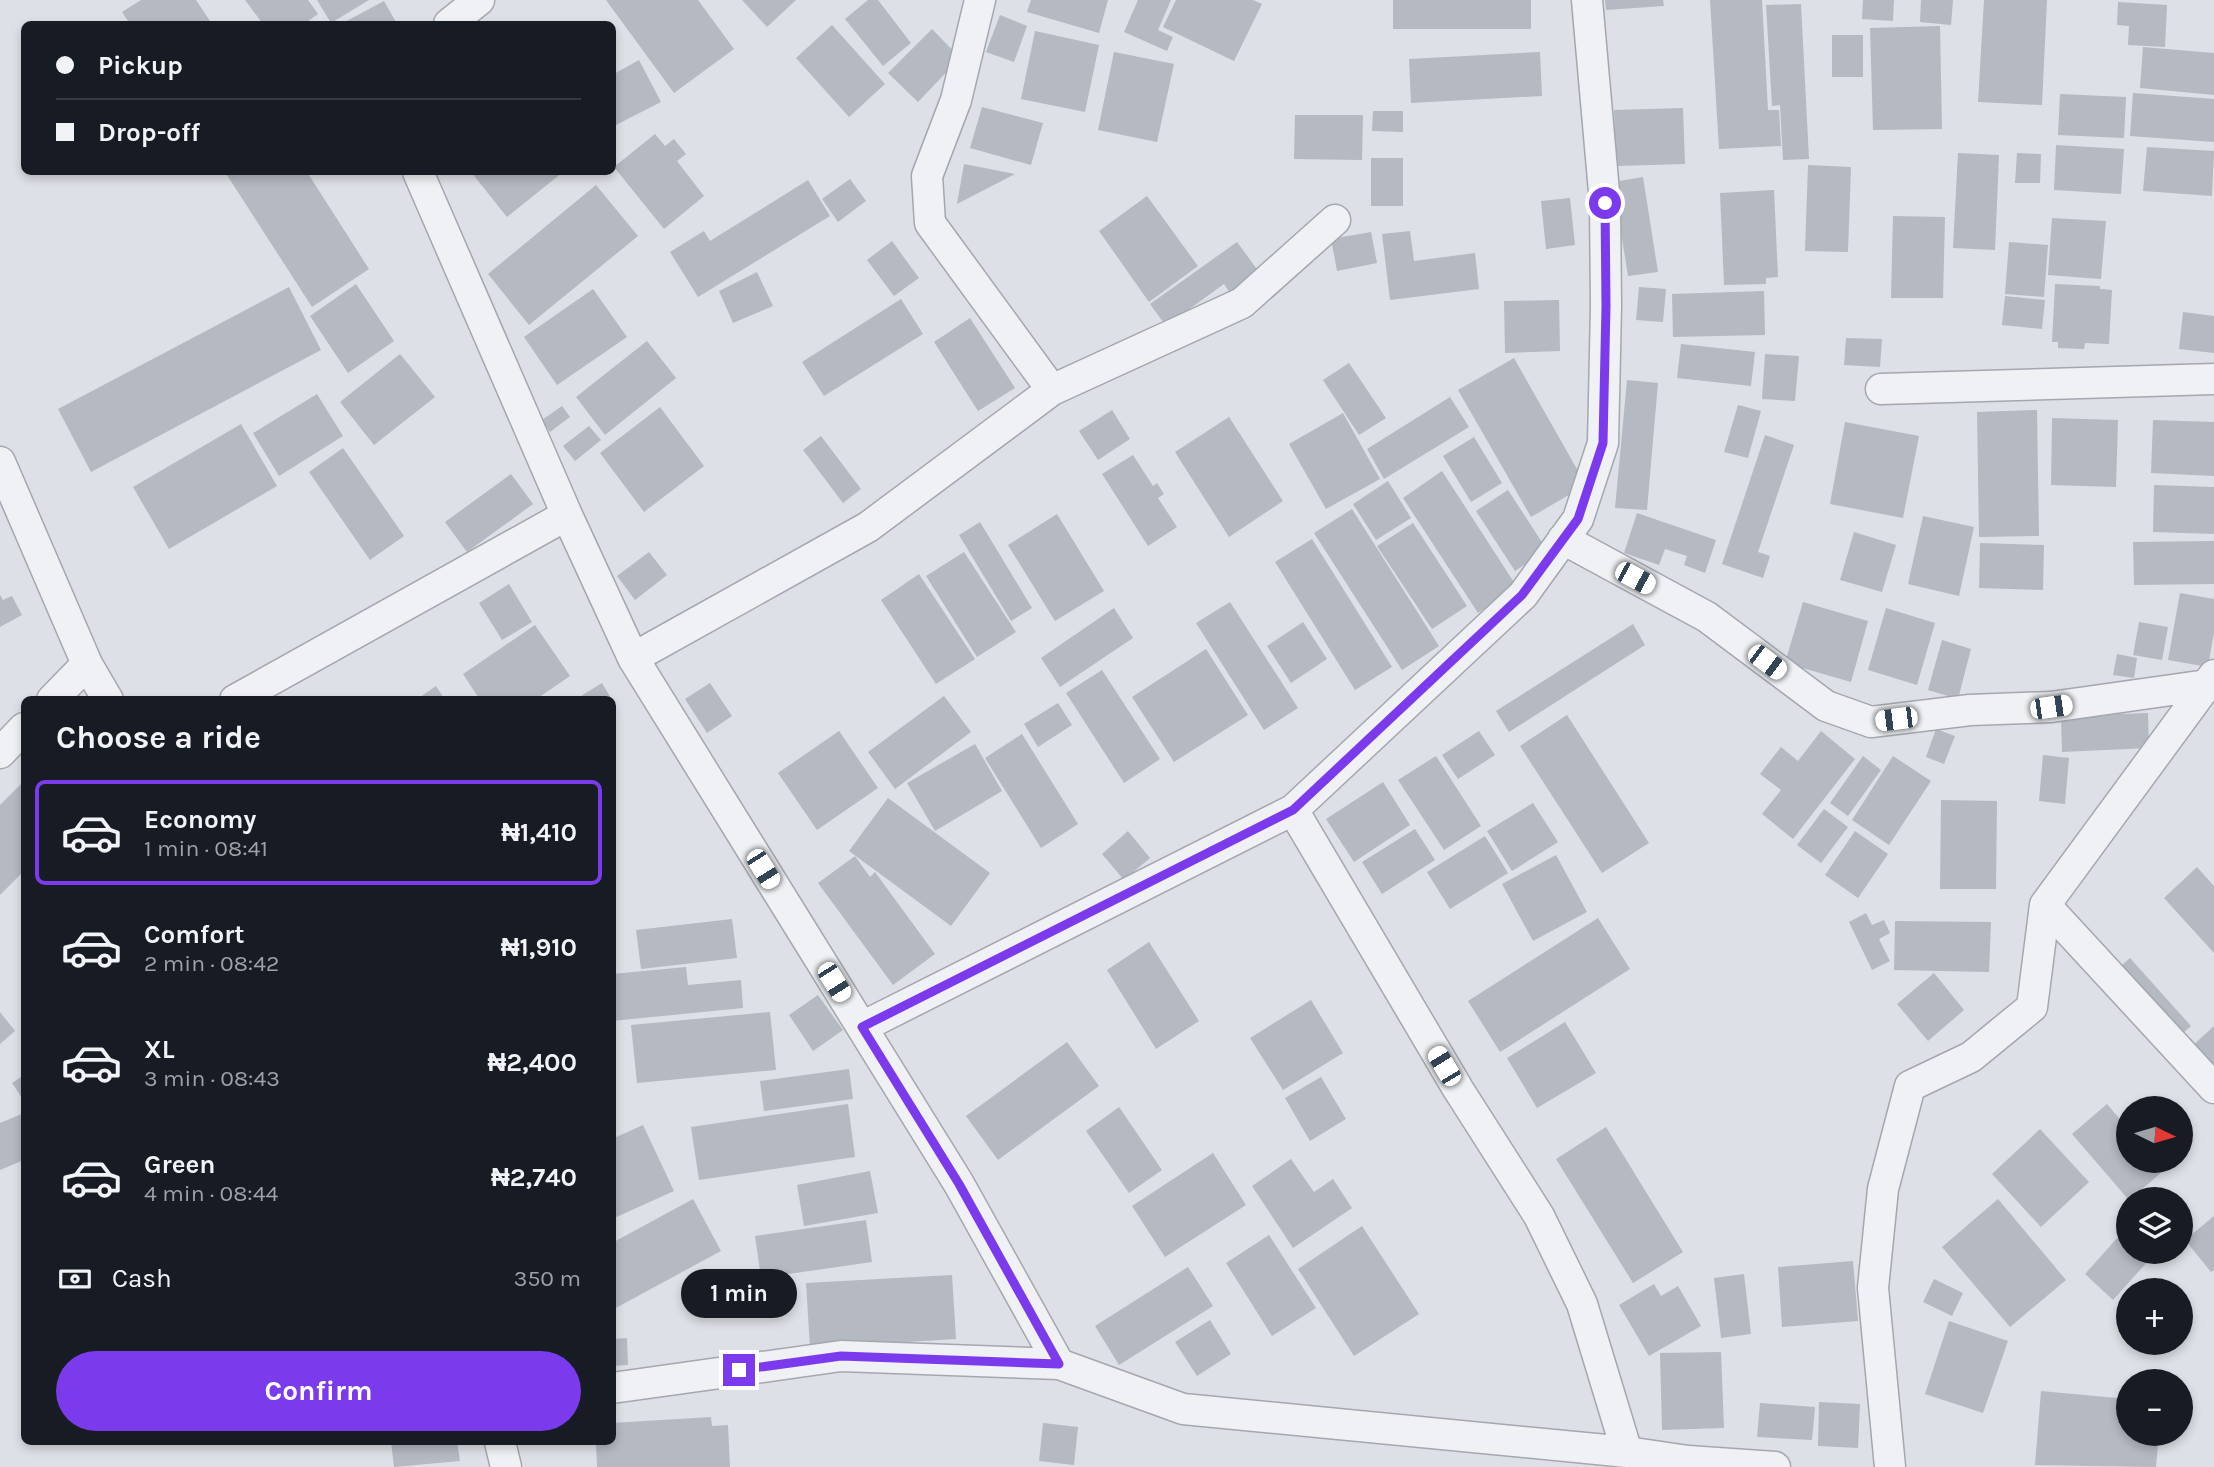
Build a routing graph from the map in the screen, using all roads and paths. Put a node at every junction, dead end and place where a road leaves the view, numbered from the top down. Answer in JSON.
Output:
{"nodes":[{"id":1,"x":480,"y":0,"type":"edge"},
{"id":2,"x":980,"y":0,"type":"edge"},
{"id":3,"x":1587,"y":0,"type":"edge"},
{"id":4,"x":453,"y":21,"type":"edge"},
{"id":5,"x":419,"y":175,"type":"edge"},
{"id":6,"x":1335,"y":220,"type":"dead end"},
{"id":7,"x":2214,"y":379,"type":"edge"},
{"id":8,"x":1881,"y":389,"type":"dead end"},
{"id":9,"x":1052,"y":390,"type":"junction"},
{"id":10,"x":0,"y":462,"type":"edge"},
{"id":11,"x":567,"y":515,"type":"junction"},
{"id":12,"x":1563,"y":539,"type":"junction"},
{"id":13,"x":633,"y":658,"type":"junction"},
{"id":14,"x":87,"y":664,"type":"junction"},
{"id":15,"x":2211,"y":680,"type":"edge"},
{"id":16,"x":56,"y":696,"type":"edge"},
{"id":17,"x":106,"y":696,"type":"edge"},
{"id":18,"x":242,"y":696,"type":"edge"},
{"id":19,"x":21,"y":731,"type":"edge"},
{"id":20,"x":0,"y":753,"type":"edge"},
{"id":21,"x":1293,"y":810,"type":"junction"},
{"id":22,"x":2045,"y":905,"type":"junction"},
{"id":23,"x":862,"y":1027,"type":"junction"},
{"id":24,"x":2214,"y":1088,"type":"edge"},
{"id":25,"x":1059,"y":1364,"type":"junction"},
{"id":26,"x":616,"y":1387,"type":"edge"},
{"id":27,"x":501,"y":1445,"type":"edge"},
{"id":28,"x":1627,"y":1452,"type":"junction"},
{"id":29,"x":506,"y":1467,"type":"edge"},
{"id":30,"x":1775,"y":1467,"type":"edge"},
{"id":31,"x":1890,"y":1467,"type":"edge"}],
"edges":[{"from":1,"to":4,"type":"street"},
{"from":2,"to":9,"type":"street"},
{"from":3,"to":12,"type":"street"},
{"from":5,"to":11,"type":"street"},
{"from":6,"to":9,"type":"street"},
{"from":7,"to":8,"type":"street"},
{"from":9,"to":13,"type":"street"},
{"from":10,"to":14,"type":"street"},
{"from":11,"to":13,"type":"street"},
{"from":11,"to":18,"type":"street"},
{"from":12,"to":15,"type":"street"},
{"from":12,"to":21,"type":"street"},
{"from":13,"to":23,"type":"street"},
{"from":14,"to":16,"type":"street"},
{"from":14,"to":17,"type":"street"},
{"from":15,"to":22,"type":"street"},
{"from":19,"to":20,"type":"street"},
{"from":21,"to":23,"type":"street"},
{"from":21,"to":28,"type":"street"},
{"from":22,"to":24,"type":"street"},
{"from":22,"to":31,"type":"street"},
{"from":23,"to":25,"type":"street"},
{"from":25,"to":26,"type":"street"},
{"from":25,"to":28,"type":"street"},
{"from":27,"to":29,"type":"street"},
{"from":28,"to":30,"type":"street"}]}
